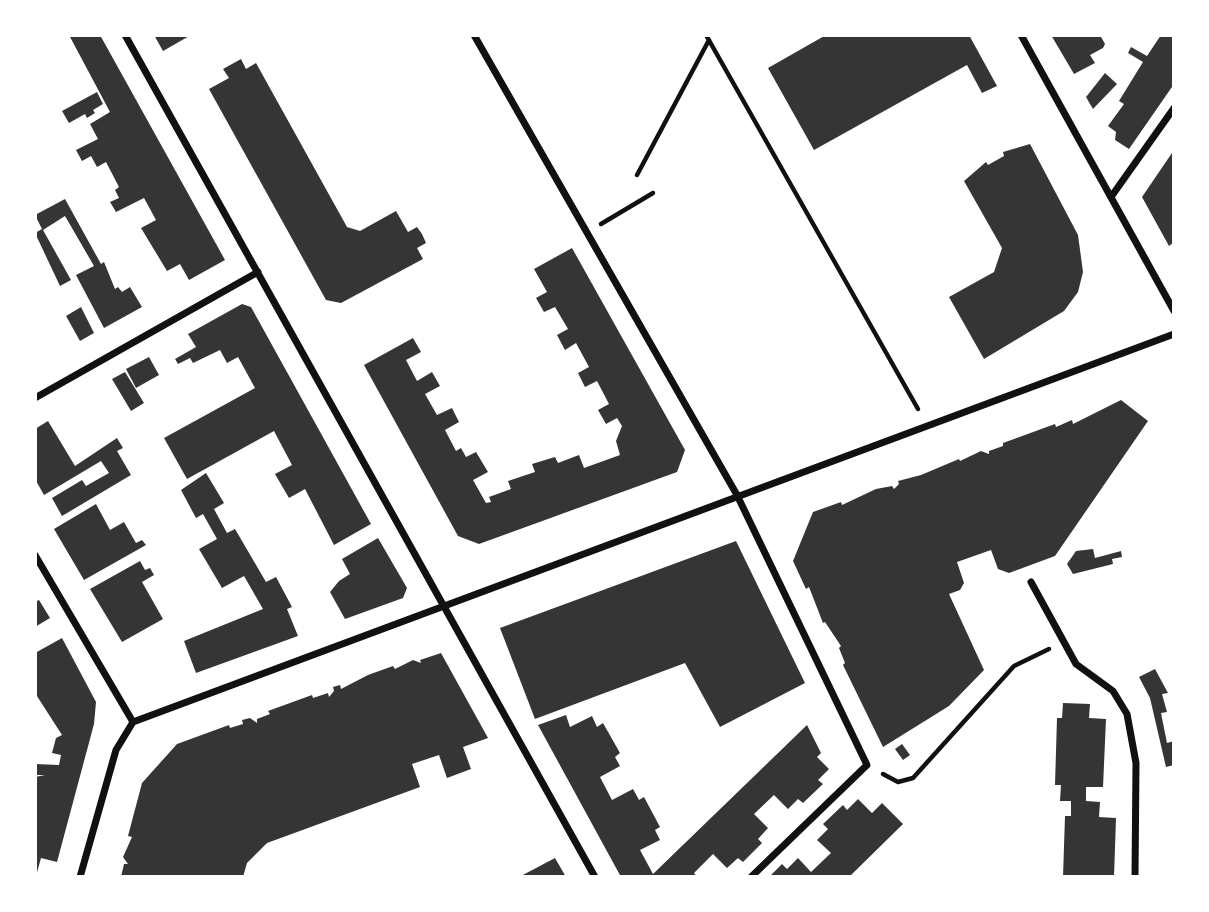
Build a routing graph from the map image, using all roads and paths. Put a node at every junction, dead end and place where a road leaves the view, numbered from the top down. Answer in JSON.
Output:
{"nodes":[{"id":1,"x":125,"y":35,"type":"edge"},
{"id":2,"x":474,"y":35,"type":"edge"},
{"id":3,"x":1021,"y":35,"type":"edge"},
{"id":4,"x":708,"y":37,"type":"edge"},
{"id":5,"x":1174,"y":108,"type":"edge"},
{"id":6,"x":637,"y":175,"type":"dead end"},
{"id":7,"x":653,"y":193,"type":"dead end"},
{"id":8,"x":1111,"y":197,"type":"junction"},
{"id":9,"x":591,"y":230,"type":"dead end"},
{"id":10,"x":258,"y":272,"type":"junction"},
{"id":11,"x":1174,"y":312,"type":"edge"},
{"id":12,"x":1174,"y":334,"type":"edge"},
{"id":13,"x":35,"y":398,"type":"edge"},
{"id":14,"x":927,"y":425,"type":"junction"},
{"id":15,"x":737,"y":495,"type":"junction"},
{"id":16,"x":35,"y":555,"type":"edge"},
{"id":17,"x":1031,"y":582,"type":"dead end"},
{"id":18,"x":443,"y":606,"type":"junction"},
{"id":19,"x":1063,"y":641,"type":"junction"},
{"id":20,"x":133,"y":722,"type":"junction"},
{"id":21,"x":867,"y":765,"type":"junction"},
{"id":22,"x":80,"y":877,"type":"edge"},
{"id":23,"x":595,"y":877,"type":"edge"},
{"id":24,"x":751,"y":877,"type":"edge"},
{"id":25,"x":1135,"y":877,"type":"edge"}],
"edges":[{"from":1,"to":10,"type":"street"},
{"from":2,"to":15,"type":"street"},
{"from":3,"to":8,"type":"street"},
{"from":4,"to":6,"type":"path"},
{"from":4,"to":14,"type":"path"},
{"from":5,"to":8,"type":"street"},
{"from":7,"to":9,"type":"path"},
{"from":8,"to":11,"type":"street"},
{"from":10,"to":13,"type":"street"},
{"from":10,"to":18,"type":"street"},
{"from":12,"to":14,"type":"street"},
{"from":14,"to":15,"type":"street"},
{"from":15,"to":18,"type":"street"},
{"from":15,"to":21,"type":"street"},
{"from":16,"to":20,"type":"street"},
{"from":17,"to":19,"type":"street"},
{"from":18,"to":20,"type":"street"},
{"from":18,"to":23,"type":"street"},
{"from":19,"to":21,"type":"path"},
{"from":19,"to":25,"type":"street"},
{"from":20,"to":22,"type":"street"},
{"from":21,"to":24,"type":"street"}]}
